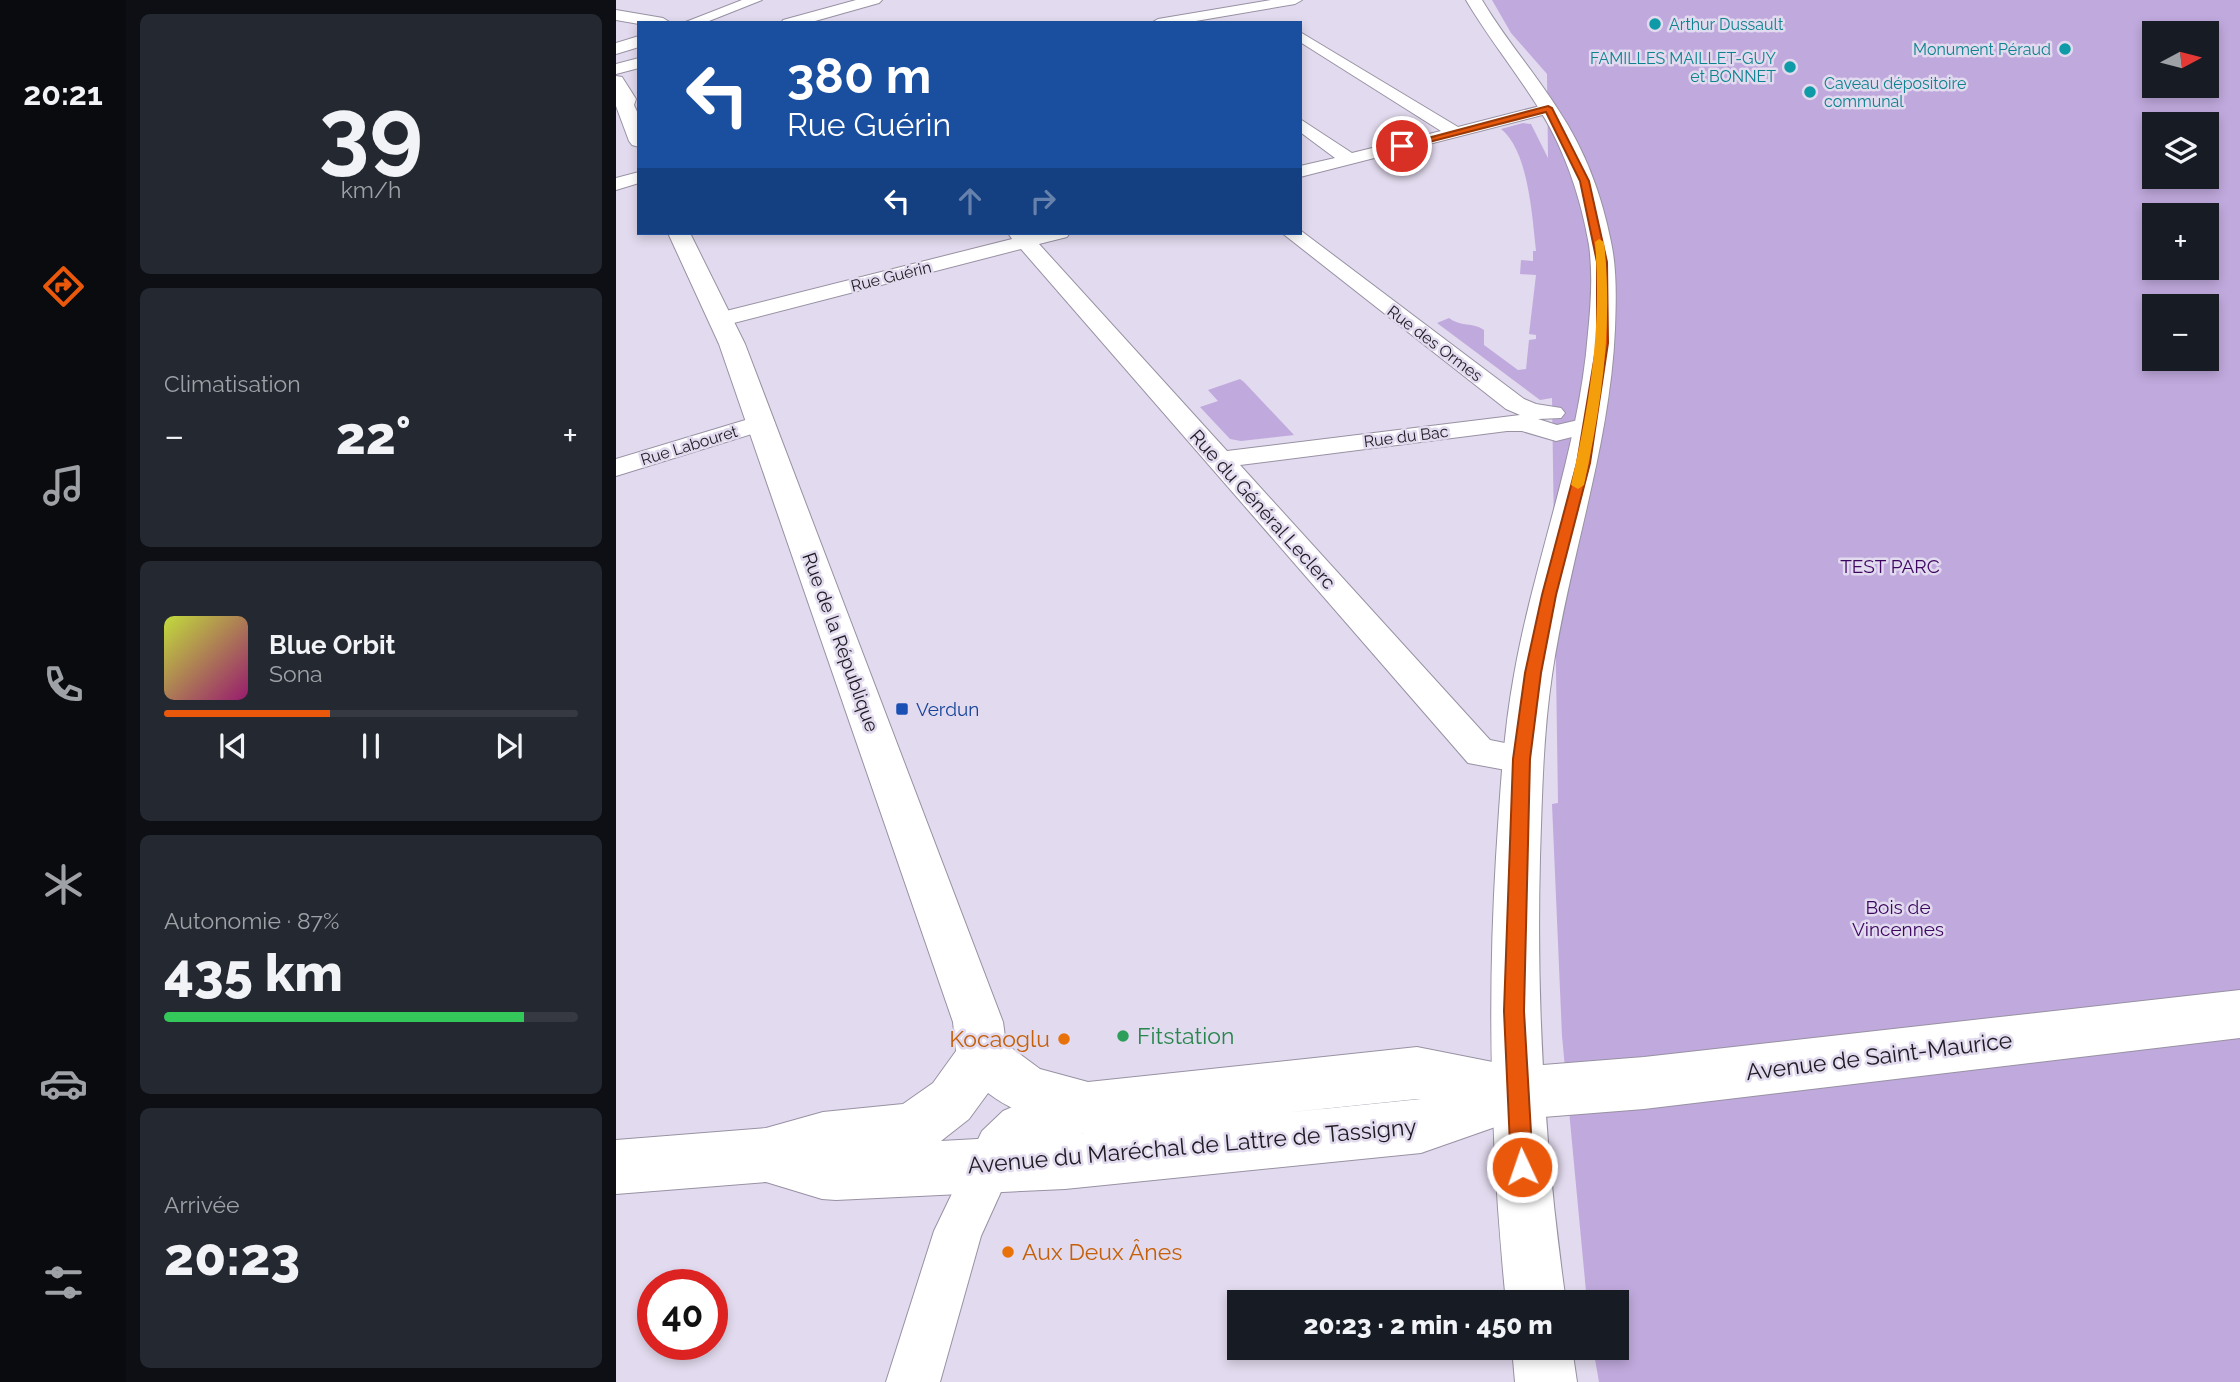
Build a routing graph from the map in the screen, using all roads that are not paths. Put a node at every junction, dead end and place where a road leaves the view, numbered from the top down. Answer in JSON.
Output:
{"nodes":[{"id":1,"x":755,"y":0,"type":"edge"},
{"id":2,"x":874,"y":0,"type":"edge"},
{"id":3,"x":1295,"y":0,"type":"edge"},
{"id":4,"x":1474,"y":0,"type":"edge"},
{"id":5,"x":1253,"y":6,"type":"junction"},
{"id":6,"x":616,"y":15,"type":"edge"},
{"id":7,"x":1269,"y":16,"type":"dead end"},
{"id":8,"x":651,"y":21,"type":"edge"},
{"id":9,"x":696,"y":21,"type":"edge"},
{"id":10,"x":796,"y":21,"type":"edge"},
{"id":11,"x":1169,"y":21,"type":"edge"},
{"id":12,"x":1302,"y":37,"type":"edge"},
{"id":13,"x":637,"y":42,"type":"edge"},
{"id":14,"x":616,"y":49,"type":"edge"},
{"id":15,"x":637,"y":64,"type":"edge"},
{"id":16,"x":616,"y":69,"type":"edge"},
{"id":17,"x":616,"y":80,"type":"edge"},
{"id":18,"x":633,"y":98,"type":"edge"},
{"id":19,"x":1548,"y":108,"type":"junction"},
{"id":20,"x":1302,"y":125,"type":"edge"},
{"id":21,"x":1455,"y":132,"type":"junction"},
{"id":22,"x":637,"y":136,"type":"edge"},
{"id":23,"x":1350,"y":160,"type":"junction"},
{"id":24,"x":1302,"y":172,"type":"edge"},
{"id":25,"x":637,"y":178,"type":"edge"},
{"id":26,"x":616,"y":184,"type":"edge"},
{"id":27,"x":680,"y":235,"type":"edge"},
{"id":28,"x":1041,"y":235,"type":"edge"},
{"id":29,"x":1294,"y":235,"type":"edge"},
{"id":30,"x":1022,"y":237,"type":"edge"},
{"id":31,"x":722,"y":318,"type":"junction"},
{"id":32,"x":1520,"y":416,"type":"junction"},
{"id":33,"x":762,"y":423,"type":"junction"},
{"id":34,"x":1591,"y":425,"type":"junction"},
{"id":35,"x":1219,"y":460,"type":"junction"},
{"id":36,"x":616,"y":468,"type":"edge"},
{"id":37,"x":1522,"y":759,"type":"junction"},
{"id":38,"x":2240,"y":1014,"type":"edge"},
{"id":39,"x":982,"y":1058,"type":"junction"},
{"id":40,"x":1518,"y":1093,"type":"junction"},
{"id":41,"x":1088,"y":1108,"type":"junction"},
{"id":42,"x":766,"y":1154,"type":"junction"},
{"id":43,"x":994,"y":1156,"type":"junction"},
{"id":44,"x":616,"y":1167,"type":"edge"},
{"id":45,"x":1534,"y":1290,"type":"edge"},
{"id":46,"x":1543,"y":1360,"type":"edge"},
{"id":47,"x":913,"y":1382,"type":"edge"},
{"id":48,"x":1546,"y":1382,"type":"edge"}],
"edges":[{"from":1,"to":9,"type":"street"},
{"from":2,"to":10,"type":"main road"},
{"from":3,"to":5,"type":"street"},
{"from":4,"to":19,"type":"main road"},
{"from":5,"to":7,"type":"street"},
{"from":5,"to":11,"type":"street"},
{"from":6,"to":8,"type":"main road"},
{"from":12,"to":21,"type":"street"},
{"from":13,"to":14,"type":"main road"},
{"from":15,"to":16,"type":"main road"},
{"from":17,"to":18,"type":"main road"},
{"from":18,"to":22,"type":"main road"},
{"from":19,"to":21,"type":"street"},
{"from":19,"to":34,"type":"main road"},
{"from":20,"to":23,"type":"street"},
{"from":21,"to":23,"type":"street"},
{"from":23,"to":24,"type":"street"},
{"from":25,"to":26,"type":"street"},
{"from":27,"to":31,"type":"main road","name":"Rue de la République"},
{"from":28,"to":30,"type":"street","name":"Rue Guérin"},
{"from":29,"to":32,"type":"street","name":"Rue des Ormes"},
{"from":30,"to":31,"type":"street","name":"Rue Guérin"},
{"from":30,"to":35,"type":"street","name":"Rue du Général Leclerc"},
{"from":31,"to":33,"type":"main road","name":"Rue de la République"},
{"from":32,"to":34,"type":"street","name":"Rue du Bac"},
{"from":32,"to":35,"type":"street","name":"Rue du Bac"},
{"from":33,"to":36,"type":"street","name":"Rue Labouret"},
{"from":33,"to":39,"type":"main road","name":"Rue de la République"},
{"from":34,"to":37,"type":"main road"},
{"from":35,"to":37,"type":"street","name":"Rue du Général Leclerc"},
{"from":37,"to":40,"type":"main road"},
{"from":38,"to":40,"type":"main road","name":"Avenue de Saint-Maurice"},
{"from":39,"to":41,"type":"main road","name":"Avenue du Maréchal de Lattre de Tassigny"},
{"from":39,"to":42,"type":"main road","name":"Avenue du Maréchal de Lattre de Tassigny"},
{"from":40,"to":41,"type":"main road","name":"Avenue du Maréchal de Lattre de Tassigny"},
{"from":40,"to":43,"type":"main road","name":"Avenue du Maréchal de Lattre de Tassigny"},
{"from":40,"to":45,"type":"main road"},
{"from":41,"to":43,"type":"street","name":"Avenue du Maréchal de Lattre de Tassigny"},
{"from":42,"to":43,"type":"main road","name":"Avenue du Maréchal de Lattre de Tassigny"},
{"from":42,"to":44,"type":"main road","name":"Avenue du Maréchal de Lattre de Tassigny"},
{"from":43,"to":47,"type":"street"},
{"from":46,"to":48,"type":"main road"}]}
